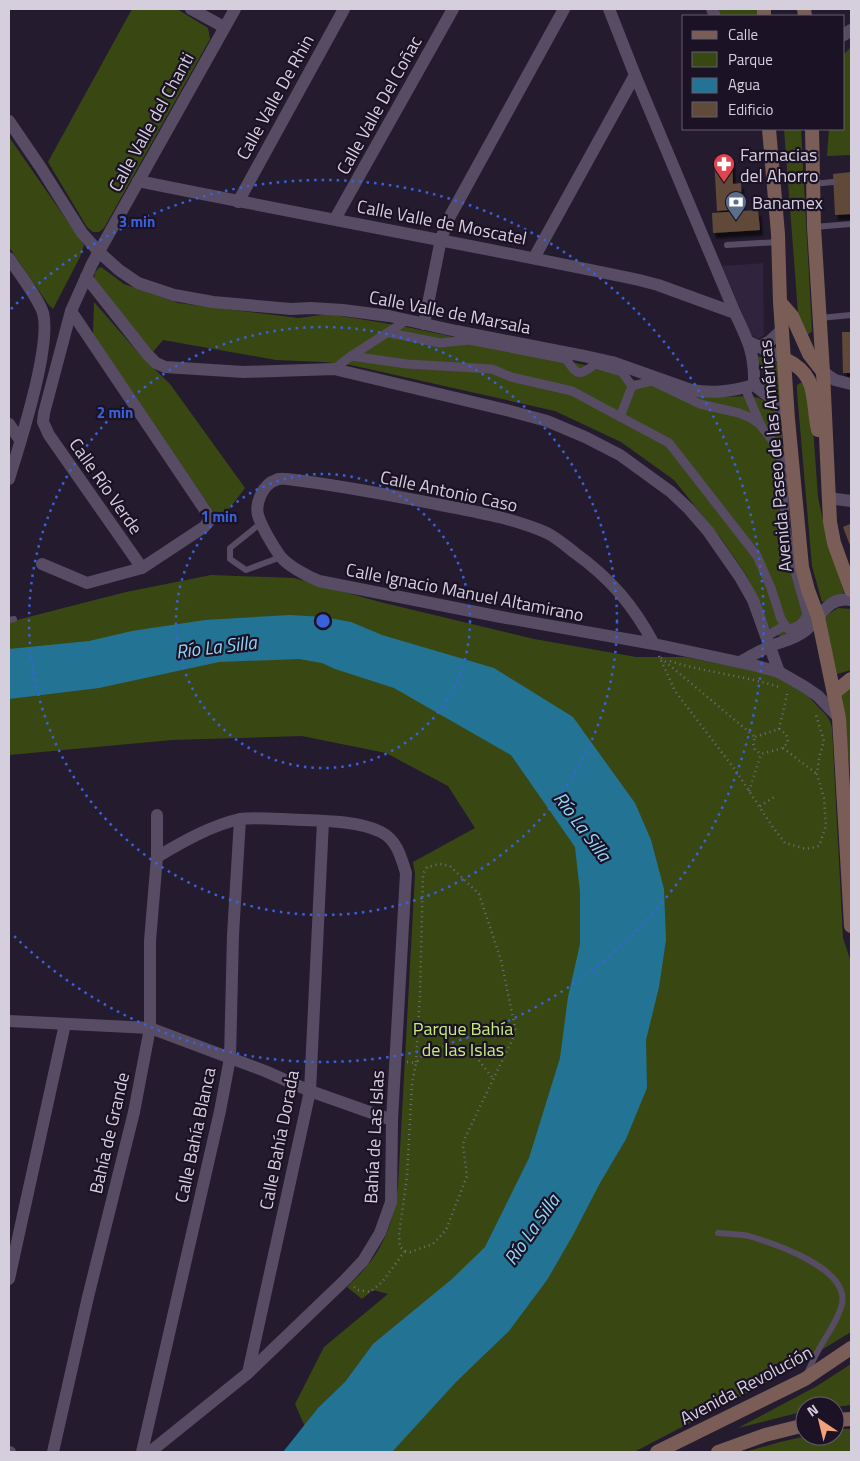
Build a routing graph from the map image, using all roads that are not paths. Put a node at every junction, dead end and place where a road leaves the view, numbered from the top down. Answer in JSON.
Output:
{"nodes":[{"id":1,"x":191,"y":9,"type":"edge"},
{"id":2,"x":235,"y":9,"type":"edge"},
{"id":3,"x":344,"y":9,"type":"edge"},
{"id":4,"x":453,"y":9,"type":"edge"},
{"id":5,"x":564,"y":9,"type":"edge"},
{"id":6,"x":609,"y":9,"type":"edge"},
{"id":7,"x":224,"y":27,"type":"junction"},
{"id":8,"x":635,"y":75,"type":"junction"},
{"id":9,"x":9,"y":121,"type":"edge"},
{"id":10,"x":812,"y":130,"type":"edge"},
{"id":11,"x":767,"y":133,"type":"edge"},
{"id":12,"x":138,"y":181,"type":"junction"},
{"id":13,"x":833,"y":182,"type":"dead end"},
{"id":14,"x":813,"y":184,"type":"junction"},
{"id":15,"x":238,"y":202,"type":"junction"},
{"id":16,"x":335,"y":219,"type":"junction"},
{"id":17,"x":851,"y":224,"type":"edge"},
{"id":18,"x":814,"y":227,"type":"junction"},
{"id":19,"x":441,"y":239,"type":"junction"},
{"id":20,"x":778,"y":242,"type":"junction"},
{"id":21,"x":727,"y":245,"type":"dead end"},
{"id":22,"x":99,"y":252,"type":"junction"},
{"id":23,"x":9,"y":258,"type":"edge"},
{"id":24,"x":534,"y":258,"type":"junction"},
{"id":25,"x":86,"y":277,"type":"junction"},
{"id":26,"x":780,"y":302,"type":"junction"},
{"id":27,"x":71,"y":311,"type":"junction"},
{"id":28,"x":735,"y":313,"type":"junction"},
{"id":29,"x":851,"y":316,"type":"edge"},
{"id":30,"x":819,"y":318,"type":"junction"},
{"id":31,"x":407,"y":320,"type":"junction"},
{"id":32,"x":424,"y":324,"type":"junction"},
{"id":33,"x":782,"y":330,"type":"junction"},
{"id":34,"x":390,"y":333,"type":"junction"},
{"id":35,"x":754,"y":344,"type":"junction"},
{"id":36,"x":351,"y":356,"type":"junction"},
{"id":37,"x":785,"y":359,"type":"junction"},
{"id":38,"x":334,"y":369,"type":"junction"},
{"id":39,"x":823,"y":372,"type":"junction"},
{"id":40,"x":851,"y":384,"type":"edge"},
{"id":41,"x":632,"y":386,"type":"junction"},
{"id":42,"x":749,"y":386,"type":"junction"},
{"id":43,"x":620,"y":417,"type":"junction"},
{"id":44,"x":788,"y":419,"type":"junction"},
{"id":45,"x":43,"y":422,"type":"joint"},
{"id":46,"x":9,"y":424,"type":"edge"},
{"id":47,"x":761,"y":426,"type":"junction"},
{"id":48,"x":20,"y":440,"type":"junction"},
{"id":49,"x":826,"y":452,"type":"junction"},
{"id":50,"x":9,"y":479,"type":"edge"},
{"id":51,"x":277,"y":479,"type":"joint"},
{"id":52,"x":828,"y":498,"type":"junction"},
{"id":53,"x":851,"y":501,"type":"edge"},
{"id":54,"x":261,"y":523,"type":"junction"},
{"id":55,"x":281,"y":557,"type":"junction"},
{"id":56,"x":42,"y":564,"type":"dead end"},
{"id":57,"x":142,"y":568,"type":"junction"},
{"id":58,"x":851,"y":590,"type":"edge"},
{"id":59,"x":851,"y":600,"type":"edge"},
{"id":60,"x":818,"y":617,"type":"junction"},
{"id":61,"x":784,"y":626,"type":"junction"},
{"id":62,"x":769,"y":641,"type":"junction"},
{"id":63,"x":654,"y":644,"type":"junction"},
{"id":64,"x":740,"y":662,"type":"junction"},
{"id":65,"x":780,"y":672,"type":"junction"},
{"id":66,"x":851,"y":679,"type":"edge"},
{"id":67,"x":835,"y":692,"type":"junction"},
{"id":68,"x":839,"y":718,"type":"junction"},
{"id":69,"x":156,"y":815,"type":"dead end"},
{"id":70,"x":240,"y":819,"type":"junction"},
{"id":71,"x":323,"y":821,"type":"junction"},
{"id":72,"x":157,"y":857,"type":"junction"},
{"id":73,"x":849,"y":874,"type":"edge"},
{"id":74,"x":851,"y":926,"type":"edge"},
{"id":75,"x":9,"y":1021,"type":"edge"},
{"id":76,"x":65,"y":1024,"type":"junction"},
{"id":77,"x":150,"y":1028,"type":"junction"},
{"id":78,"x":230,"y":1058,"type":"junction"},
{"id":79,"x":310,"y":1091,"type":"junction"},
{"id":80,"x":392,"y":1120,"type":"junction"},
{"id":81,"x":718,"y":1233,"type":"dead end"},
{"id":82,"x":9,"y":1279,"type":"edge"},
{"id":83,"x":851,"y":1348,"type":"edge"},
{"id":84,"x":248,"y":1373,"type":"junction"},
{"id":85,"x":805,"y":1379,"type":"junction"},
{"id":86,"x":795,"y":1428,"type":"edge"},
{"id":87,"x":53,"y":1452,"type":"edge"},
{"id":88,"x":142,"y":1452,"type":"edge"},
{"id":89,"x":150,"y":1452,"type":"edge"},
{"id":90,"x":657,"y":1452,"type":"edge"},
{"id":91,"x":718,"y":1452,"type":"edge"}],
"edges":[{"from":1,"to":7,"type":"street"},
{"from":2,"to":7,"type":"street","name":"Calle Valle del Chanti"},
{"from":3,"to":15,"type":"street","name":"Calle Valle De Rhin"},
{"from":4,"to":16,"type":"street","name":"Calle Valle Del Coñac"},
{"from":5,"to":19,"type":"street"},
{"from":6,"to":8,"type":"street"},
{"from":7,"to":12,"type":"street","name":"Calle Valle del Chanti"},
{"from":8,"to":24,"type":"street"},
{"from":8,"to":28,"type":"street"},
{"from":9,"to":22,"type":"street","name":"Calle Valle de Marsala"},
{"from":10,"to":14,"type":"main road"},
{"from":11,"to":20,"type":"main road","name":"Avenida Paseo de las Américas"},
{"from":12,"to":15,"type":"street","name":"Calle Valle de Moscatel"},
{"from":12,"to":22,"type":"street","name":"Calle Valle del Chanti"},
{"from":13,"to":14,"type":"lane"},
{"from":14,"to":18,"type":"main road"},
{"from":15,"to":16,"type":"street","name":"Calle Valle de Moscatel"},
{"from":16,"to":19,"type":"street","name":"Calle Valle de Moscatel"},
{"from":17,"to":18,"type":"lane"},
{"from":18,"to":30,"type":"main road"},
{"from":19,"to":24,"type":"street","name":"Calle Valle de Moscatel"},
{"from":19,"to":32,"type":"street"},
{"from":20,"to":21,"type":"lane"},
{"from":20,"to":26,"type":"main road","name":"Avenida Paseo de las Américas"},
{"from":22,"to":25,"type":"street","name":"Calle Valle del Chanti"},
{"from":22,"to":31,"type":"street","name":"Calle Valle de Marsala"},
{"from":23,"to":48,"type":"street"},
{"from":24,"to":28,"type":"street","name":"Calle Valle de Moscatel"},
{"from":25,"to":27,"type":"street","name":"Calle Valle del Chanti"},
{"from":25,"to":38,"type":"street"},
{"from":26,"to":33,"type":"main road","name":"Avenida Paseo de las Américas"},
{"from":26,"to":39,"type":"main road"},
{"from":27,"to":45,"type":"street","name":"Calle Valle del Chanti"},
{"from":27,"to":57,"type":"street"},
{"from":28,"to":35,"type":"street"},
{"from":29,"to":30,"type":"lane"},
{"from":30,"to":39,"type":"main road"},
{"from":31,"to":32,"type":"street","name":"Calle Valle de Marsala"},
{"from":31,"to":34,"type":"street"},
{"from":32,"to":42,"type":"street","name":"Calle Valle de Marsala"},
{"from":33,"to":35,"type":"street"},
{"from":33,"to":37,"type":"main road","name":"Avenida Paseo de las Américas"},
{"from":34,"to":36,"type":"street"},
{"from":34,"to":41,"type":"street"},
{"from":35,"to":37,"type":"street"},
{"from":35,"to":42,"type":"street"},
{"from":36,"to":38,"type":"street"},
{"from":36,"to":43,"type":"street"},
{"from":37,"to":44,"type":"main road","name":"Avenida Paseo de las Américas"},
{"from":37,"to":49,"type":"main road"},
{"from":38,"to":62,"type":"street"},
{"from":39,"to":40,"type":"street"},
{"from":39,"to":49,"type":"main road"},
{"from":41,"to":43,"type":"street"},
{"from":41,"to":47,"type":"street"},
{"from":42,"to":44,"type":"street"},
{"from":42,"to":47,"type":"street"},
{"from":43,"to":61,"type":"street"},
{"from":44,"to":60,"type":"main road","name":"Avenida Paseo de las Américas"},
{"from":45,"to":57,"type":"street","name":"Calle Río Verde"},
{"from":46,"to":48,"type":"street"},
{"from":47,"to":61,"type":"street"},
{"from":48,"to":50,"type":"street"},
{"from":49,"to":52,"type":"main road"},
{"from":51,"to":54,"type":"street","name":"Calle Ignacio Manuel Altamirano"},
{"from":51,"to":63,"type":"street","name":"Calle Antonio Caso"},
{"from":52,"to":53,"type":"street"},
{"from":52,"to":58,"type":"main road"},
{"from":54,"to":55,"type":"street","name":"Calle Ignacio Manuel Altamirano"},
{"from":54,"to":55,"type":"lane"},
{"from":55,"to":63,"type":"street","name":"Calle Ignacio Manuel Altamirano"},
{"from":56,"to":57,"type":"street"},
{"from":59,"to":60,"type":"street"},
{"from":60,"to":62,"type":"street"},
{"from":60,"to":67,"type":"main road","name":"Avenida Paseo de las Américas"},
{"from":61,"to":62,"type":"street"},
{"from":62,"to":64,"type":"street"},
{"from":62,"to":65,"type":"street"},
{"from":63,"to":64,"type":"street","name":"Calle Ignacio Manuel Altamirano"},
{"from":64,"to":65,"type":"street","name":"Calle Ignacio Manuel Altamirano"},
{"from":65,"to":68,"type":"street","name":"Calle Ignacio Manuel Altamirano"},
{"from":66,"to":67,"type":"main road"},
{"from":67,"to":68,"type":"main road","name":"Avenida Paseo de las Américas"},
{"from":68,"to":73,"type":"main road","name":"Avenida Paseo de las Américas"},
{"from":69,"to":72,"type":"street","name":"Bahía de Grande"},
{"from":70,"to":71,"type":"street"},
{"from":70,"to":72,"type":"street"},
{"from":70,"to":78,"type":"street","name":"Calle Bahía Blanca"},
{"from":71,"to":79,"type":"street","name":"Calle Bahía Dorada"},
{"from":71,"to":80,"type":"street","name":"Bahía de Las Islas"},
{"from":72,"to":77,"type":"street","name":"Bahía de Grande"},
{"from":73,"to":74,"type":"main road","name":"Avenida Paseo de las Américas"},
{"from":75,"to":76,"type":"street"},
{"from":76,"to":77,"type":"street"},
{"from":76,"to":82,"type":"street"},
{"from":77,"to":78,"type":"street"},
{"from":77,"to":87,"type":"street","name":"Bahía de Grande"},
{"from":78,"to":79,"type":"street"},
{"from":78,"to":88,"type":"street","name":"Calle Bahía Blanca"},
{"from":79,"to":80,"type":"street"},
{"from":79,"to":84,"type":"street","name":"Calle Bahía Dorada"},
{"from":80,"to":84,"type":"street","name":"Bahía de Las Islas"},
{"from":81,"to":85,"type":"lane"},
{"from":83,"to":85,"type":"main road","name":"Avenida Revolución"},
{"from":84,"to":89,"type":"street","name":"Bahía de Las Islas"},
{"from":85,"to":90,"type":"main road","name":"Avenida Revolución"},
{"from":86,"to":91,"type":"main road"}]}
